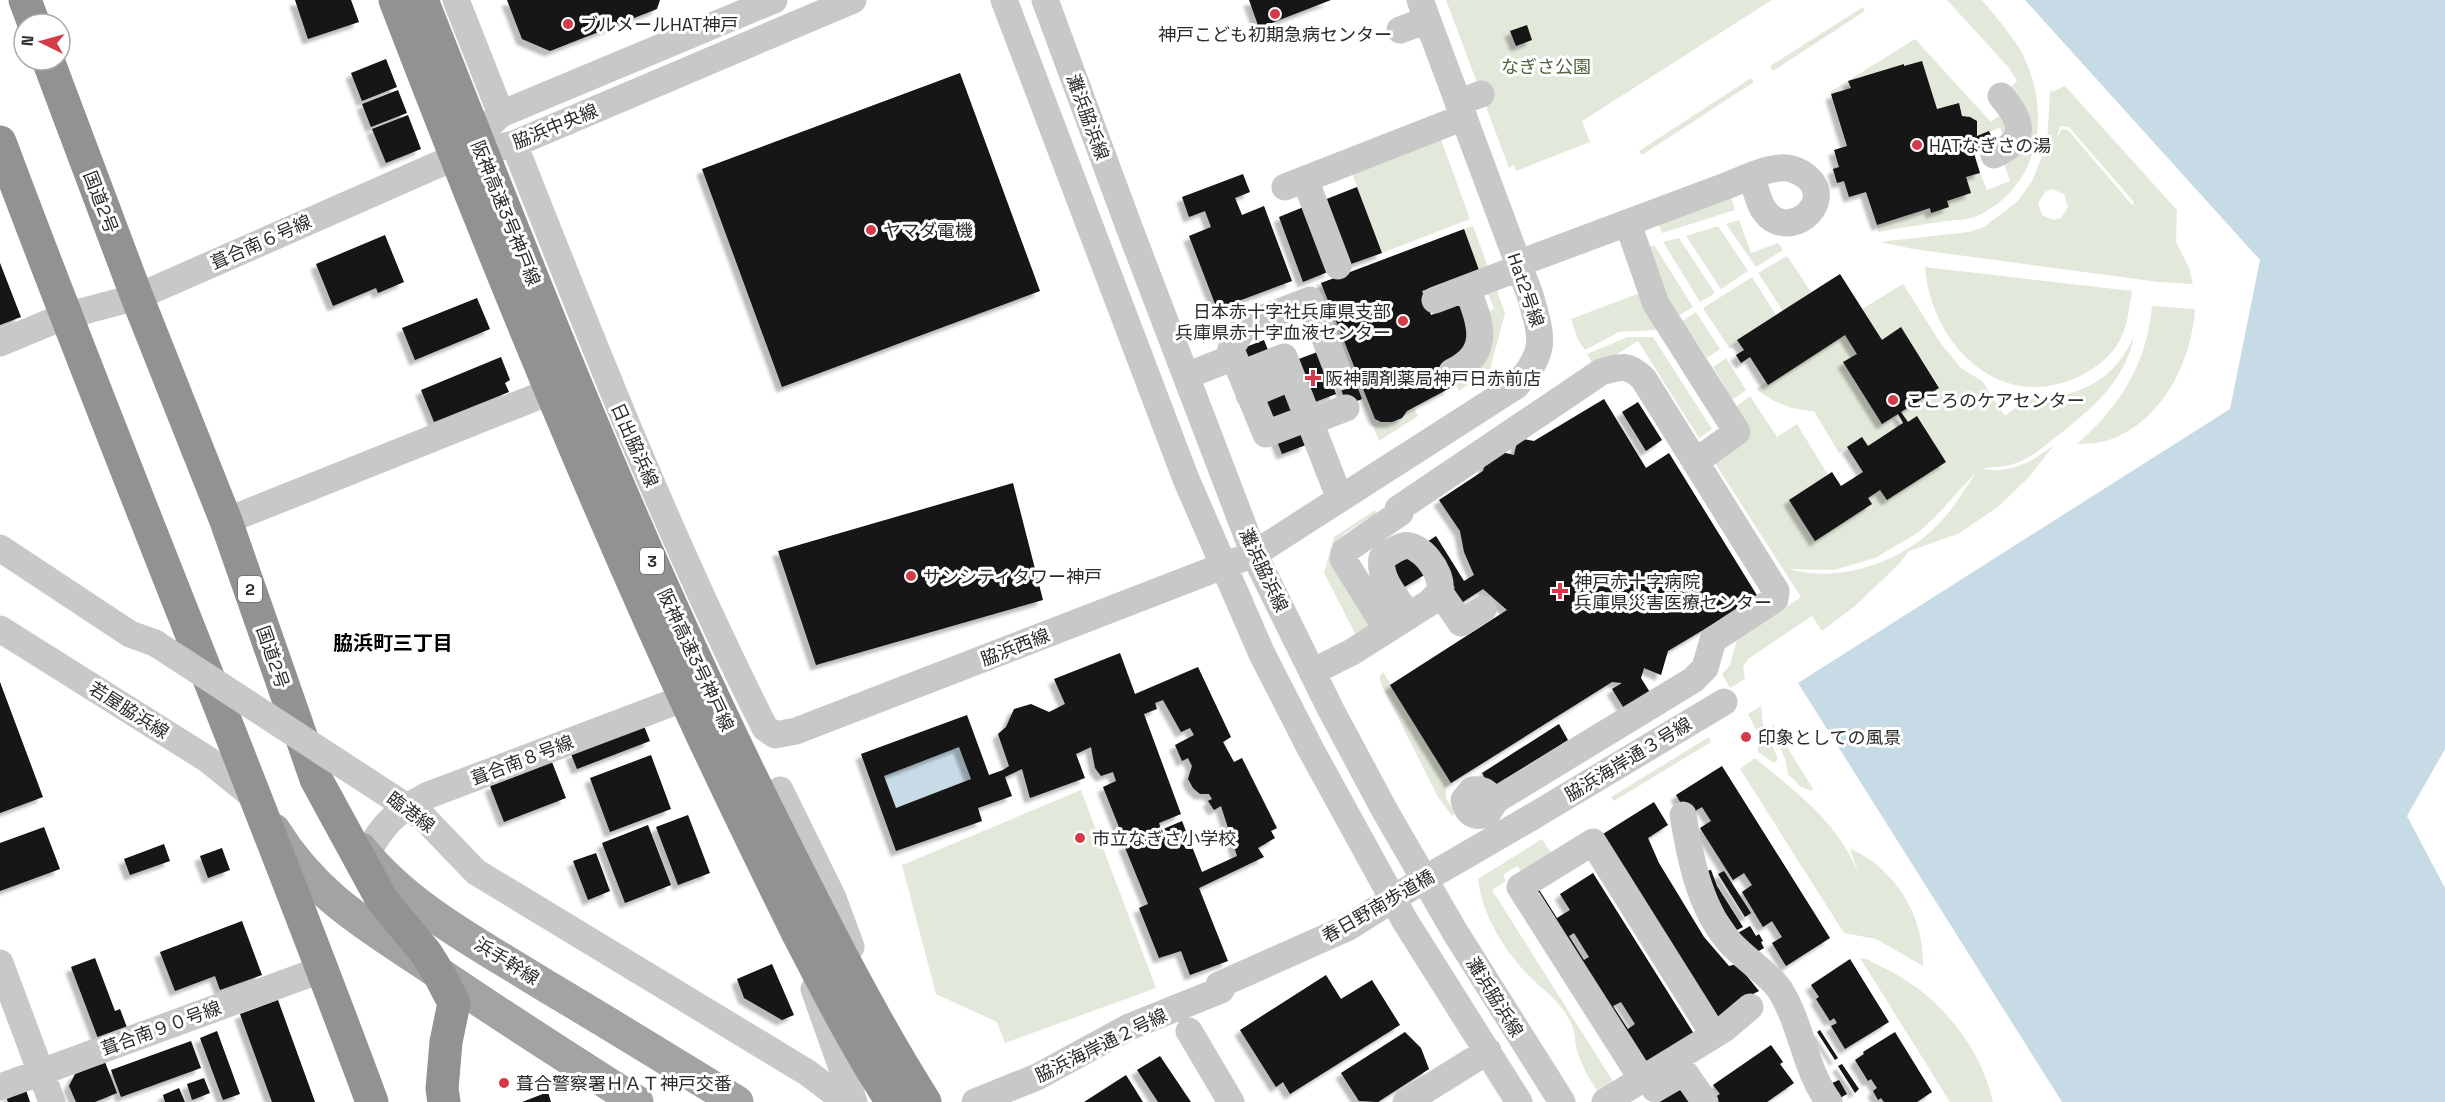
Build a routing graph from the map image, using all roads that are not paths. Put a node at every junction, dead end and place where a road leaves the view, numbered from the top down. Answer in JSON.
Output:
{"nodes":[{"id":1,"x":393,"y":0,"type":"edge"},
{"id":2,"x":422,"y":0,"type":"edge"},
{"id":3,"x":456,"y":0,"type":"edge"},
{"id":4,"x":774,"y":0,"type":"edge"},
{"id":5,"x":853,"y":0,"type":"edge"},
{"id":6,"x":1005,"y":0,"type":"edge"},
{"id":7,"x":1045,"y":0,"type":"edge"},
{"id":8,"x":1423,"y":8,"type":"edge"},
{"id":9,"x":1397,"y":23,"type":"dead end"},
{"id":10,"x":53,"y":72,"type":"edge"},
{"id":11,"x":2001,"y":96,"type":"dead end"},
{"id":12,"x":1470,"y":106,"type":"junction"},
{"id":13,"x":501,"y":114,"type":"junction"},
{"id":14,"x":514,"y":144,"type":"junction"},
{"id":15,"x":1994,"y":155,"type":"dead end"},
{"id":16,"x":3,"y":157,"type":"edge"},
{"id":17,"x":453,"y":158,"type":"junction"},
{"id":18,"x":1752,"y":176,"type":"dead end"},
{"id":19,"x":1644,"y":213,"type":"junction"},
{"id":20,"x":1338,"y":266,"type":"dead end"},
{"id":21,"x":1518,"y":266,"type":"junction"},
{"id":22,"x":1467,"y":288,"type":"junction"},
{"id":23,"x":137,"y":297,"type":"junction"},
{"id":24,"x":1435,"y":300,"type":"dead end"},
{"id":25,"x":65,"y":316,"type":"junction"},
{"id":26,"x":0,"y":344,"type":"edge"},
{"id":27,"x":1452,"y":372,"type":"dead end"},
{"id":28,"x":1186,"y":376,"type":"junction"},
{"id":29,"x":1340,"y":377,"type":"dead end"},
{"id":30,"x":1246,"y":385,"type":"junction"},
{"id":31,"x":549,"y":392,"type":"junction"},
{"id":32,"x":1303,"y":404,"type":"junction"},
{"id":33,"x":1346,"y":408,"type":"dead end"},
{"id":34,"x":1695,"y":462,"type":"junction"},
{"id":35,"x":1378,"y":474,"type":"junction"},
{"id":36,"x":1340,"y":499,"type":"junction"},
{"id":37,"x":226,"y":521,"type":"junction"},
{"id":38,"x":1405,"y":528,"type":"junction"},
{"id":39,"x":0,"y":548,"type":"edge"},
{"id":40,"x":1254,"y":554,"type":"junction"},
{"id":41,"x":1223,"y":567,"type":"junction"},
{"id":42,"x":1437,"y":595,"type":"junction"},
{"id":43,"x":1483,"y":609,"type":"dead end"},
{"id":44,"x":1409,"y":616,"type":"junction"},
{"id":45,"x":1379,"y":617,"type":"dead end"},
{"id":46,"x":0,"y":629,"type":"edge"},
{"id":47,"x":1312,"y":672,"type":"junction"},
{"id":48,"x":698,"y":693,"type":"junction"},
{"id":49,"x":1724,"y":702,"type":"dead end"},
{"id":50,"x":775,"y":735,"type":"joint"},
{"id":51,"x":316,"y":779,"type":"junction"},
{"id":52,"x":780,"y":790,"type":"dead end"},
{"id":53,"x":254,"y":797,"type":"junction"},
{"id":54,"x":1496,"y":800,"type":"dead end"},
{"id":55,"x":1683,"y":815,"type":"dead end"},
{"id":56,"x":1532,"y":816,"type":"joint"},
{"id":57,"x":366,"y":855,"type":"junction"},
{"id":58,"x":0,"y":963,"type":"edge"},
{"id":59,"x":323,"y":969,"type":"junction"},
{"id":60,"x":440,"y":974,"type":"junction"},
{"id":61,"x":1219,"y":985,"type":"junction"},
{"id":62,"x":1750,"y":1007,"type":"dead end"},
{"id":63,"x":498,"y":1013,"type":"junction"},
{"id":64,"x":1189,"y":1031,"type":"dead end"},
{"id":65,"x":1714,"y":1035,"type":"junction"},
{"id":66,"x":447,"y":1042,"type":"junction"},
{"id":67,"x":1065,"y":1047,"type":"dead end"},
{"id":68,"x":1488,"y":1052,"type":"junction"},
{"id":69,"x":40,"y":1072,"type":"junction"},
{"id":70,"x":0,"y":1087,"type":"edge"},
{"id":71,"x":1638,"y":1091,"type":"edge"},
{"id":72,"x":52,"y":1102,"type":"edge"},
{"id":73,"x":372,"y":1102,"type":"edge"},
{"id":74,"x":444,"y":1102,"type":"edge"},
{"id":75,"x":637,"y":1102,"type":"edge"},
{"id":76,"x":737,"y":1102,"type":"edge"},
{"id":77,"x":846,"y":1102,"type":"edge"},
{"id":78,"x":854,"y":1102,"type":"edge"},
{"id":79,"x":892,"y":1102,"type":"edge"},
{"id":80,"x":925,"y":1102,"type":"edge"},
{"id":81,"x":933,"y":1102,"type":"edge"},
{"id":82,"x":975,"y":1102,"type":"edge"},
{"id":83,"x":1231,"y":1102,"type":"edge"},
{"id":84,"x":1406,"y":1102,"type":"edge"},
{"id":85,"x":1520,"y":1102,"type":"edge"},
{"id":86,"x":1562,"y":1102,"type":"edge"},
{"id":87,"x":1605,"y":1102,"type":"edge"},
{"id":88,"x":1705,"y":1102,"type":"edge"},
{"id":89,"x":1829,"y":1102,"type":"edge"}],
"edges":[{"from":1,"to":17,"type":"street"},
{"from":1,"to":79,"type":"highway","name":"阪神高速3号神戸線","number":"3","bridge":true},
{"from":2,"to":80,"type":"highway","name":"阪神高速3号神戸線","number":"3","bridge":true},
{"from":3,"to":13,"type":"street"},
{"from":4,"to":13,"type":"street","name":"脇浜中央線"},
{"from":5,"to":14,"type":"street","name":"脇浜中央線"},
{"from":6,"to":41,"type":"street","name":"灘浜脇浜線"},
{"from":7,"to":28,"type":"street","name":"灘浜脇浜線"},
{"from":8,"to":9,"type":"street"},
{"from":8,"to":12,"type":"street","name":"Hat2号線"},
{"from":10,"to":23,"type":"highway","name":"国道2号","number":"2"},
{"from":11,"to":15,"type":"street"},
{"from":12,"to":20,"type":"street"},
{"from":12,"to":21,"type":"street","name":"Hat2号線"},
{"from":13,"to":17,"type":"street","name":"脇浜中央線"},
{"from":14,"to":17,"type":"street","name":"脇浜中央線"},
{"from":14,"to":50,"type":"street","name":"日出脇浜線"},
{"from":16,"to":25,"type":"highway"},
{"from":17,"to":23,"type":"street","name":"葺合南６号線"},
{"from":17,"to":31,"type":"street"},
{"from":18,"to":19,"type":"street"},
{"from":19,"to":21,"type":"street"},
{"from":19,"to":34,"type":"street"},
{"from":21,"to":22,"type":"street"},
{"from":21,"to":35,"type":"street","name":"Hat2号線"},
{"from":22,"to":24,"type":"street"},
{"from":22,"to":27,"type":"street"},
{"from":23,"to":25,"type":"street","name":"葺合南６号線"},
{"from":23,"to":37,"type":"highway","name":"国道2号","number":"2"},
{"from":25,"to":26,"type":"street","name":"葺合南６号線"},
{"from":25,"to":53,"type":"highway"},
{"from":28,"to":30,"type":"street"},
{"from":28,"to":40,"type":"street","name":"灘浜脇浜線"},
{"from":29,"to":30,"type":"street"},
{"from":30,"to":32,"type":"street"},
{"from":30,"to":32,"type":"street"},
{"from":31,"to":37,"type":"street"},
{"from":31,"to":48,"type":"street"},
{"from":32,"to":33,"type":"street"},
{"from":32,"to":36,"type":"street"},
{"from":34,"to":38,"type":"street"},
{"from":34,"to":54,"type":"street"},
{"from":35,"to":36,"type":"street","name":"Hat2号線"},
{"from":35,"to":38,"type":"street"},
{"from":36,"to":40,"type":"street","name":"Hat2号線"},
{"from":37,"to":51,"type":"highway","name":"国道2号","number":"2"},
{"from":38,"to":42,"type":"street"},
{"from":38,"to":44,"type":"street"},
{"from":38,"to":45,"type":"street"},
{"from":39,"to":77,"type":"street","name":"臨港線","bridge":true},
{"from":40,"to":41,"type":"street","name":"脇浜西線"},
{"from":40,"to":47,"type":"street","name":"灘浜脇浜線"},
{"from":41,"to":50,"type":"street","name":"脇浜西線"},
{"from":41,"to":68,"type":"street","name":"灘浜脇浜線"},
{"from":42,"to":43,"type":"street"},
{"from":42,"to":44,"type":"street"},
{"from":44,"to":47,"type":"street"},
{"from":46,"to":53,"type":"street","name":"若屋脇浜線"},
{"from":47,"to":86,"type":"street","name":"灘浜脇浜線"},
{"from":48,"to":57,"type":"street","name":"葺合南８号線"},
{"from":48,"to":78,"type":"street"},
{"from":49,"to":56,"type":"street","name":"脇浜海岸通３号線"},
{"from":51,"to":57,"type":"main road","name":"浜手幹線"},
{"from":51,"to":60,"type":"highway","name":"国道2号","number":"2"},
{"from":52,"to":81,"type":"street"},
{"from":53,"to":59,"type":"highway"},
{"from":53,"to":60,"type":"main road"},
{"from":55,"to":89,"type":"street"},
{"from":56,"to":61,"type":"street","name":"春日野南歩道橋","bridge":true},
{"from":57,"to":76,"type":"main road","name":"浜手幹線"},
{"from":58,"to":69,"type":"street"},
{"from":59,"to":69,"type":"street","name":"葺合南９０号線"},
{"from":59,"to":73,"type":"highway"},
{"from":60,"to":63,"type":"main road"},
{"from":60,"to":66,"type":"highway","name":"国道2号","number":"2"},
{"from":61,"to":67,"type":"street"},
{"from":61,"to":82,"type":"street","name":"脇浜海岸通２号線"},
{"from":62,"to":65,"type":"street"},
{"from":63,"to":66,"type":"street"},
{"from":63,"to":75,"type":"main road"},
{"from":64,"to":83,"type":"street"},
{"from":65,"to":71,"type":"street"},
{"from":65,"to":71,"type":"street"},
{"from":66,"to":74,"type":"highway","name":"国道2号","number":"2"},
{"from":68,"to":84,"type":"street"},
{"from":68,"to":85,"type":"street","name":"灘浜脇浜線"},
{"from":69,"to":70,"type":"street","name":"葺合南９０号線"},
{"from":69,"to":72,"type":"street"},
{"from":71,"to":87,"type":"street"},
{"from":71,"to":88,"type":"street"}]}
